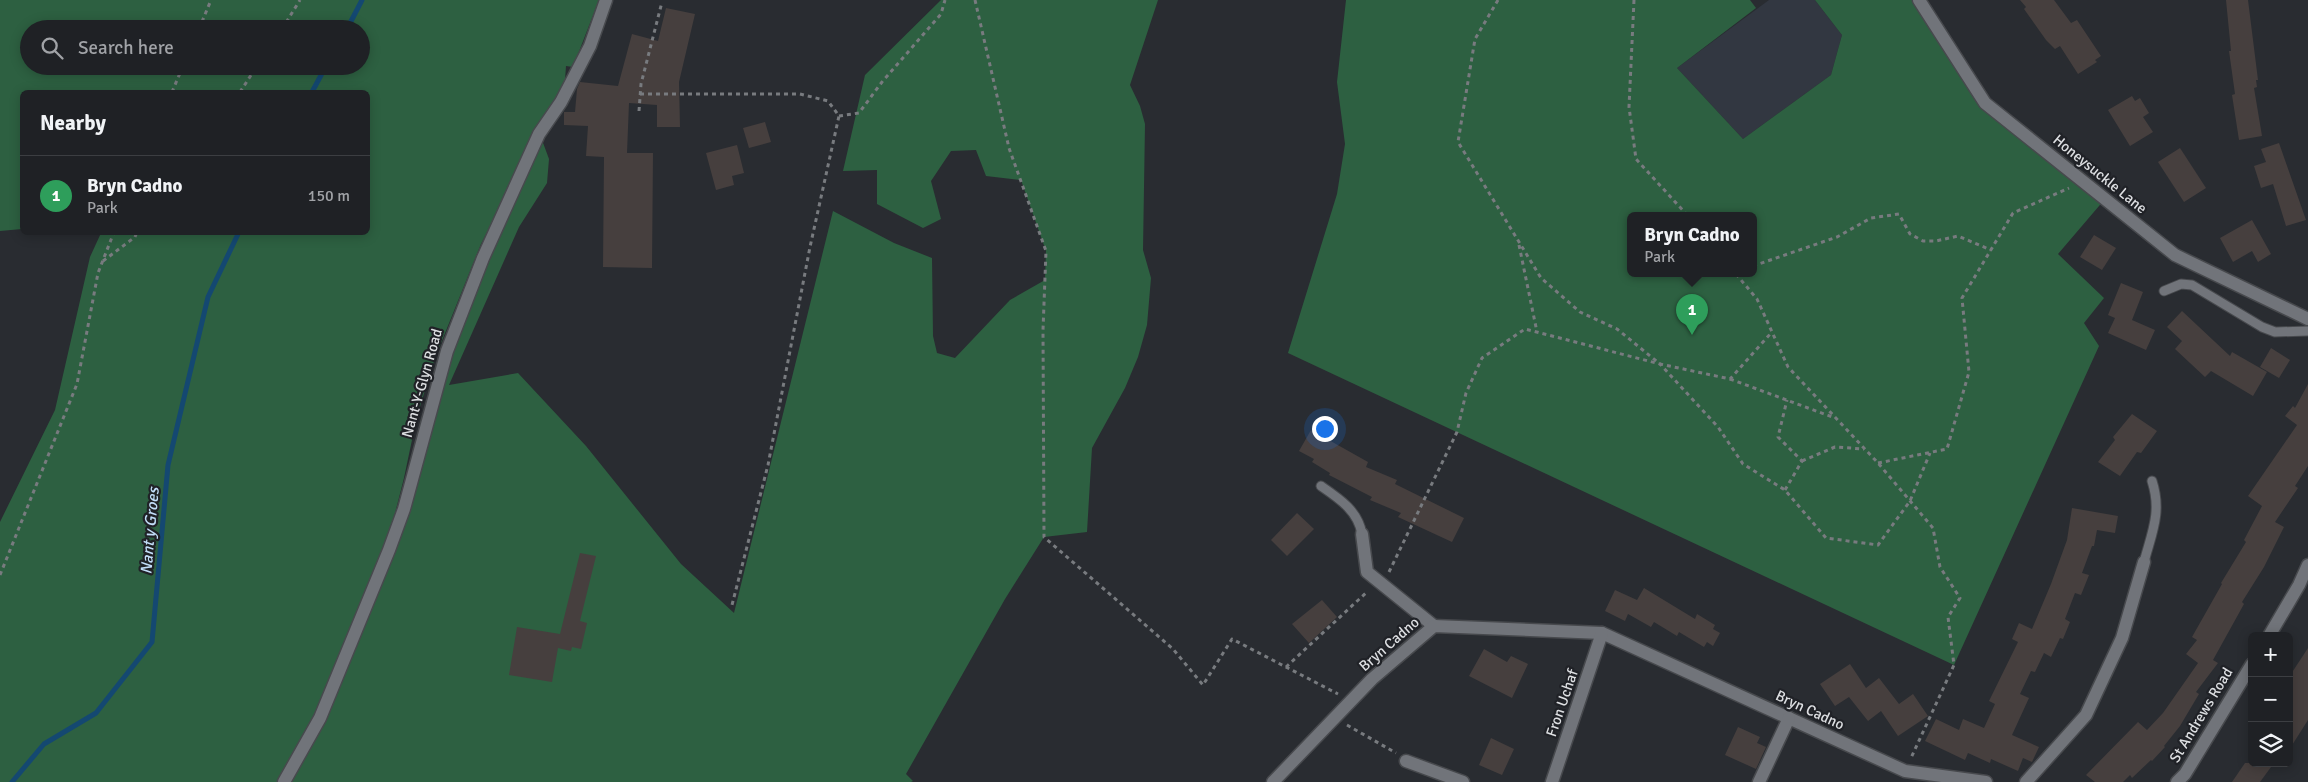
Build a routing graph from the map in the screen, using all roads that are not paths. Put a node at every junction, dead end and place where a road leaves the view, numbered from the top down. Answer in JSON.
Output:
{"nodes":[{"id":1,"x":606,"y":0,"type":"edge"},
{"id":2,"x":1919,"y":0,"type":"edge"},
{"id":3,"x":2164,"y":291,"type":"dead end"},
{"id":4,"x":2308,"y":319,"type":"edge"},
{"id":5,"x":2308,"y":331,"type":"edge"},
{"id":6,"x":2152,"y":481,"type":"dead end"},
{"id":7,"x":1321,"y":486,"type":"dead end"},
{"id":8,"x":1362,"y":534,"type":"joint"},
{"id":9,"x":2144,"y":562,"type":"joint"},
{"id":10,"x":2308,"y":565,"type":"edge"},
{"id":11,"x":1434,"y":626,"type":"junction"},
{"id":12,"x":2270,"y":632,"type":"edge"},
{"id":13,"x":1602,"y":633,"type":"junction"},
{"id":14,"x":2248,"y":670,"type":"edge"},
{"id":15,"x":1789,"y":718,"type":"junction"},
{"id":16,"x":1406,"y":762,"type":"road end"},
{"id":17,"x":1905,"y":776,"type":"edge"},
{"id":18,"x":2181,"y":778,"type":"edge"},
{"id":19,"x":284,"y":782,"type":"edge"},
{"id":20,"x":1273,"y":782,"type":"edge"},
{"id":21,"x":1463,"y":782,"type":"edge"},
{"id":22,"x":1552,"y":782,"type":"edge"},
{"id":23,"x":1759,"y":782,"type":"edge"},
{"id":24,"x":1986,"y":782,"type":"edge"},
{"id":25,"x":2026,"y":782,"type":"edge"},
{"id":26,"x":2195,"y":782,"type":"edge"}],
"edges":[{"from":1,"to":19,"type":"street","name":"Nant-Y-Glyn Road"},
{"from":2,"to":4,"type":"street","name":"Honeysuckle Lane"},
{"from":3,"to":5,"type":"lane"},
{"from":6,"to":9,"type":"lane"},
{"from":7,"to":8,"type":"lane"},
{"from":8,"to":11,"type":"street"},
{"from":9,"to":25,"type":"street"},
{"from":10,"to":12,"type":"street"},
{"from":11,"to":13,"type":"street","name":"Bryn Cadno"},
{"from":11,"to":20,"type":"street","name":"Bryn Cadno"},
{"from":13,"to":15,"type":"street","name":"Bryn Cadno"},
{"from":13,"to":22,"type":"street","name":"Fron Uchaf"},
{"from":14,"to":18,"type":"street","name":"St Andrews Road"},
{"from":15,"to":17,"type":"street","name":"Bryn Cadno"},
{"from":15,"to":23,"type":"street"},
{"from":16,"to":21,"type":"street"},
{"from":17,"to":24,"type":"street","name":"Bryn Cadno"},
{"from":18,"to":26,"type":"street"}]}
